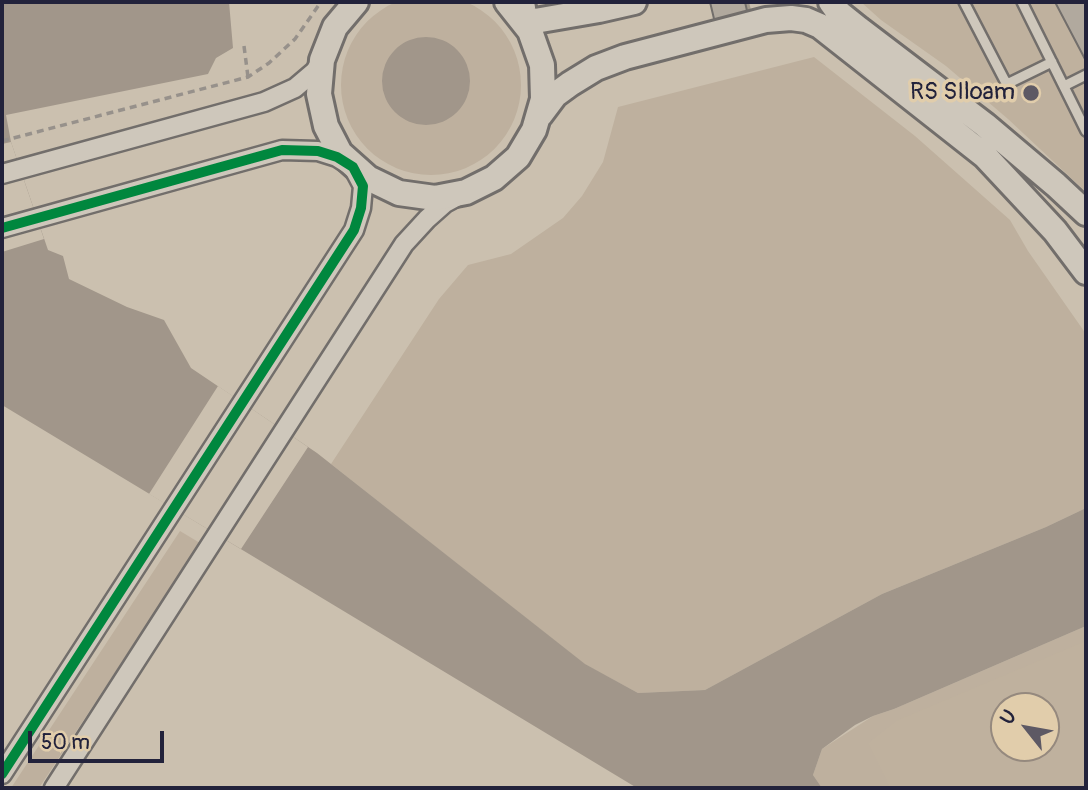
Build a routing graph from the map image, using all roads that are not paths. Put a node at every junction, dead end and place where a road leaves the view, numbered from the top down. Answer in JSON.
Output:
{"nodes":[{"id":1,"x":356,"y":2,"type":"edge"},
{"id":2,"x":634,"y":2,"type":"edge"},
{"id":3,"x":964,"y":2,"type":"edge"},
{"id":4,"x":1022,"y":2,"type":"edge"},
{"id":5,"x":832,"y":5,"type":"edge"},
{"id":6,"x":518,"y":7,"type":"edge"},
{"id":7,"x":322,"y":60,"type":"junction"},
{"id":8,"x":1052,"y":62,"type":"junction"},
{"id":9,"x":1086,"y":75,"type":"edge"},
{"id":10,"x":1064,"y":86,"type":"junction"},
{"id":11,"x":540,"y":115,"type":"junction"},
{"id":12,"x":1086,"y":131,"type":"edge"},
{"id":13,"x":353,"y":167,"type":"junction"},
{"id":14,"x":2,"y":174,"type":"edge"},
{"id":15,"x":466,"y":192,"type":"junction"},
{"id":16,"x":1086,"y":214,"type":"edge"},
{"id":17,"x":2,"y":229,"type":"edge"},
{"id":18,"x":1086,"y":272,"type":"edge"},
{"id":19,"x":2,"y":774,"type":"edge"},
{"id":20,"x":54,"y":788,"type":"edge"}],
"edges":[{"from":1,"to":7,"type":"main road"},
{"from":2,"to":6,"type":"main road"},
{"from":3,"to":8,"type":"lane"},
{"from":4,"to":8,"type":"lane"},
{"from":5,"to":16,"type":"main road"},
{"from":6,"to":11,"type":"main road"},
{"from":7,"to":13,"type":"main road"},
{"from":7,"to":14,"type":"street"},
{"from":8,"to":10,"type":"lane"},
{"from":9,"to":10,"type":"lane"},
{"from":10,"to":12,"type":"lane"},
{"from":11,"to":15,"type":"main road"},
{"from":11,"to":18,"type":"main road"},
{"from":13,"to":15,"type":"main road"},
{"from":13,"to":17,"type":"street"},
{"from":13,"to":19,"type":"street"},
{"from":15,"to":20,"type":"street"}]}
